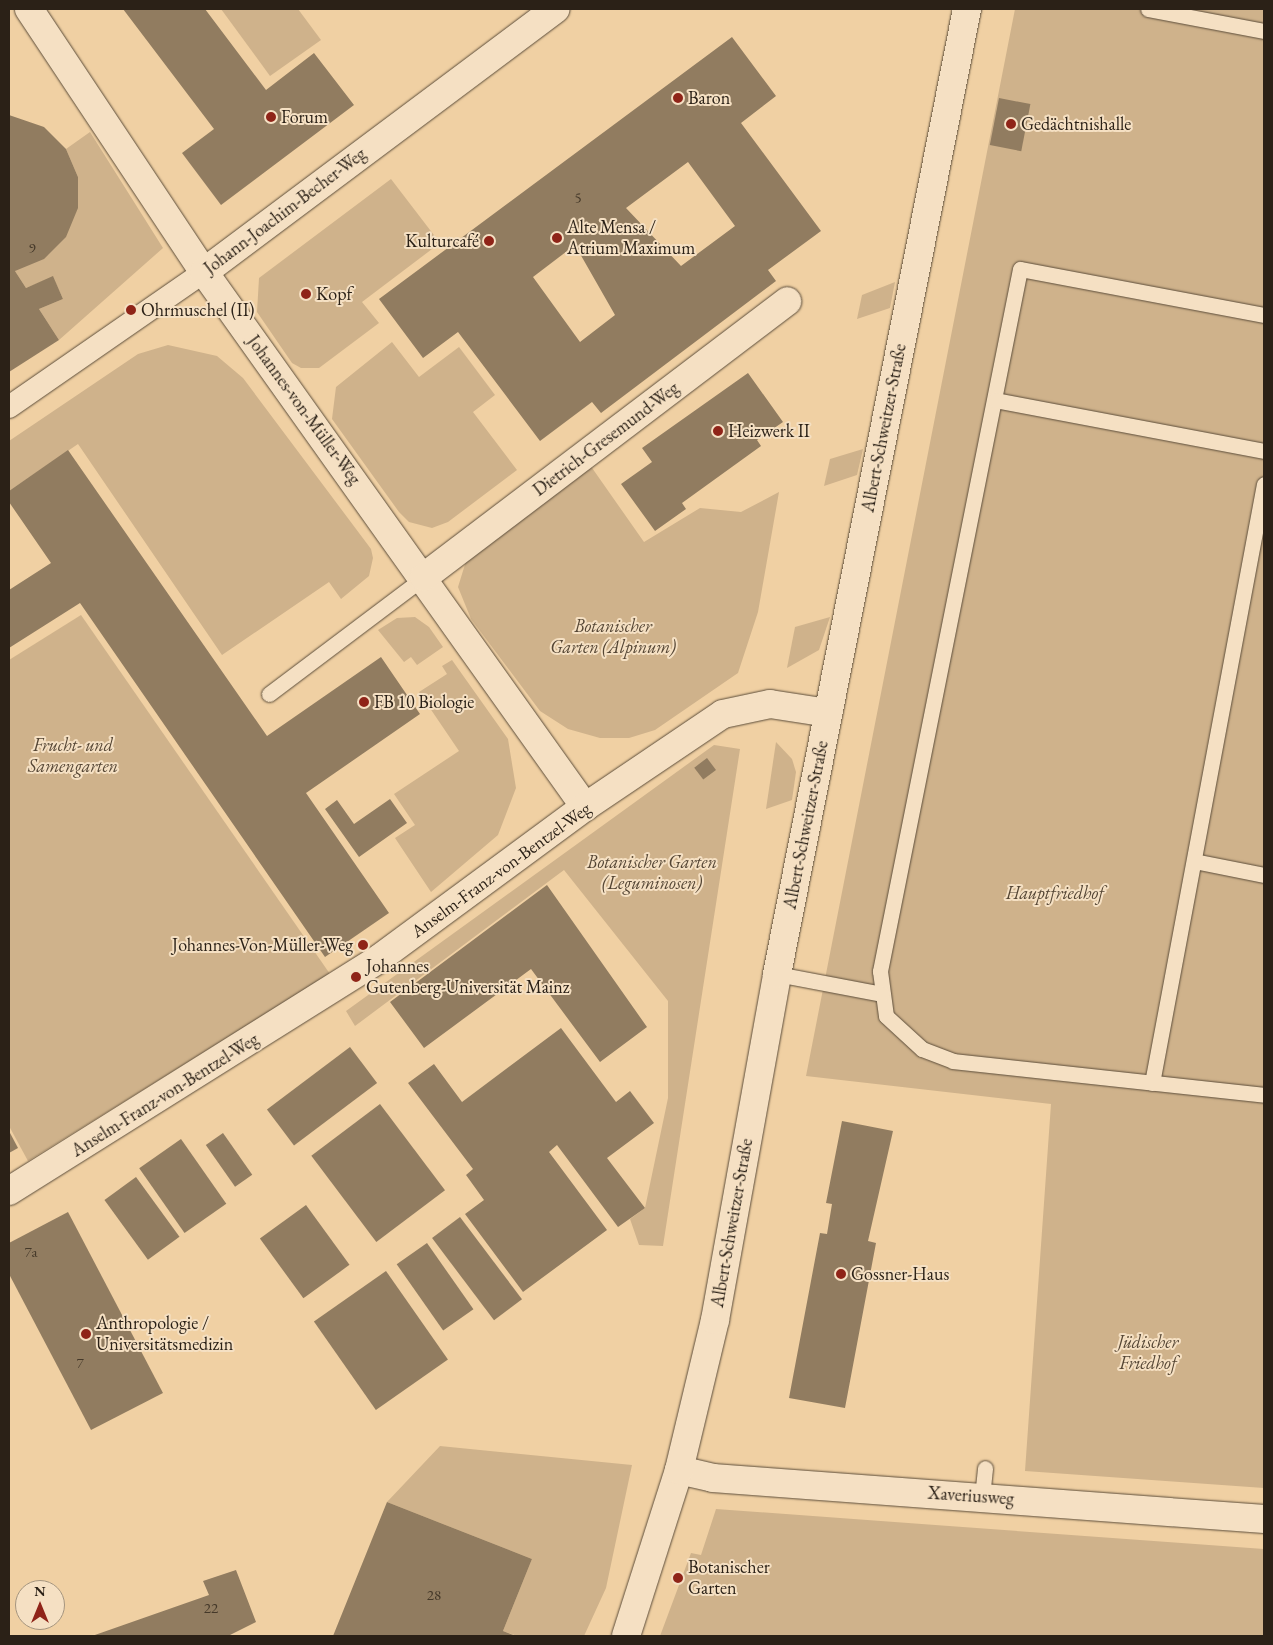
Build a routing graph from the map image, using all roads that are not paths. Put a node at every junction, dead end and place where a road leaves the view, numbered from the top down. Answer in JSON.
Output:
{"nodes":[{"id":1,"x":29,"y":9,"type":"edge"},
{"id":2,"x":556,"y":9,"type":"edge"},
{"id":3,"x":967,"y":9,"type":"edge"},
{"id":4,"x":1148,"y":9,"type":"edge"},
{"id":5,"x":1264,"y":31,"type":"edge"},
{"id":6,"x":204,"y":272,"type":"junction"},
{"id":7,"x":787,"y":301,"type":"dead end"},
{"id":8,"x":1264,"y":315,"type":"edge"},
{"id":9,"x":996,"y":400,"type":"junction"},
{"id":10,"x":9,"y":406,"type":"edge"},
{"id":11,"x":1264,"y":451,"type":"edge"},
{"id":12,"x":1264,"y":484,"type":"edge"},
{"id":13,"x":424,"y":576,"type":"junction"},
{"id":14,"x":269,"y":694,"type":"dead end"},
{"id":15,"x":828,"y":713,"type":"junction"},
{"id":16,"x":586,"y":807,"type":"junction"},
{"id":17,"x":1194,"y":861,"type":"junction"},
{"id":18,"x":1264,"y":874,"type":"edge"},
{"id":19,"x":777,"y":974,"type":"junction"},
{"id":20,"x":882,"y":994,"type":"junction"},
{"id":21,"x":1152,"y":1083,"type":"junction"},
{"id":22,"x":1264,"y":1095,"type":"edge"},
{"id":23,"x":9,"y":1191,"type":"edge"},
{"id":24,"x":985,"y":1468,"type":"dead end"},
{"id":25,"x":679,"y":1470,"type":"junction"},
{"id":26,"x":982,"y":1497,"type":"junction"},
{"id":27,"x":1264,"y":1519,"type":"edge"},
{"id":28,"x":626,"y":1636,"type":"edge"}],
"edges":[{"from":1,"to":6,"type":"street","name":"Johannes-von-Müller-Weg"},
{"from":2,"to":6,"type":"street","name":"Johann-Joachim-Becher-Weg"},
{"from":3,"to":15,"type":"street","name":"Albert-Schweitzer-Straße"},
{"from":4,"to":5,"type":"lane"},
{"from":6,"to":10,"type":"street","name":"Johann-Joachim-Becher-Weg"},
{"from":6,"to":13,"type":"street","name":"Johannes-von-Müller-Weg"},
{"from":7,"to":13,"type":"street","name":"Dietrich-Gresemund-Weg"},
{"from":8,"to":9,"type":"lane"},
{"from":9,"to":11,"type":"lane"},
{"from":9,"to":20,"type":"lane"},
{"from":12,"to":17,"type":"lane"},
{"from":13,"to":14,"type":"lane"},
{"from":13,"to":16,"type":"street","name":"Johannes-von-Müller-Weg"},
{"from":15,"to":16,"type":"street","name":"Anselm-Franz-von-Bentzel-Weg"},
{"from":15,"to":19,"type":"street","name":"Albert-Schweitzer-Straße"},
{"from":16,"to":23,"type":"street","name":"Anselm-Franz-von-Bentzel-Weg"},
{"from":17,"to":18,"type":"lane"},
{"from":17,"to":21,"type":"lane"},
{"from":19,"to":20,"type":"lane"},
{"from":19,"to":25,"type":"street","name":"Albert-Schweitzer-Straße"},
{"from":20,"to":21,"type":"lane"},
{"from":21,"to":22,"type":"lane"},
{"from":24,"to":26,"type":"lane"},
{"from":25,"to":26,"type":"street","name":"Xaveriusweg"},
{"from":25,"to":28,"type":"street","name":"Albert-Schweitzer-Straße"},
{"from":26,"to":27,"type":"street","name":"Xaveriusweg"}]}
